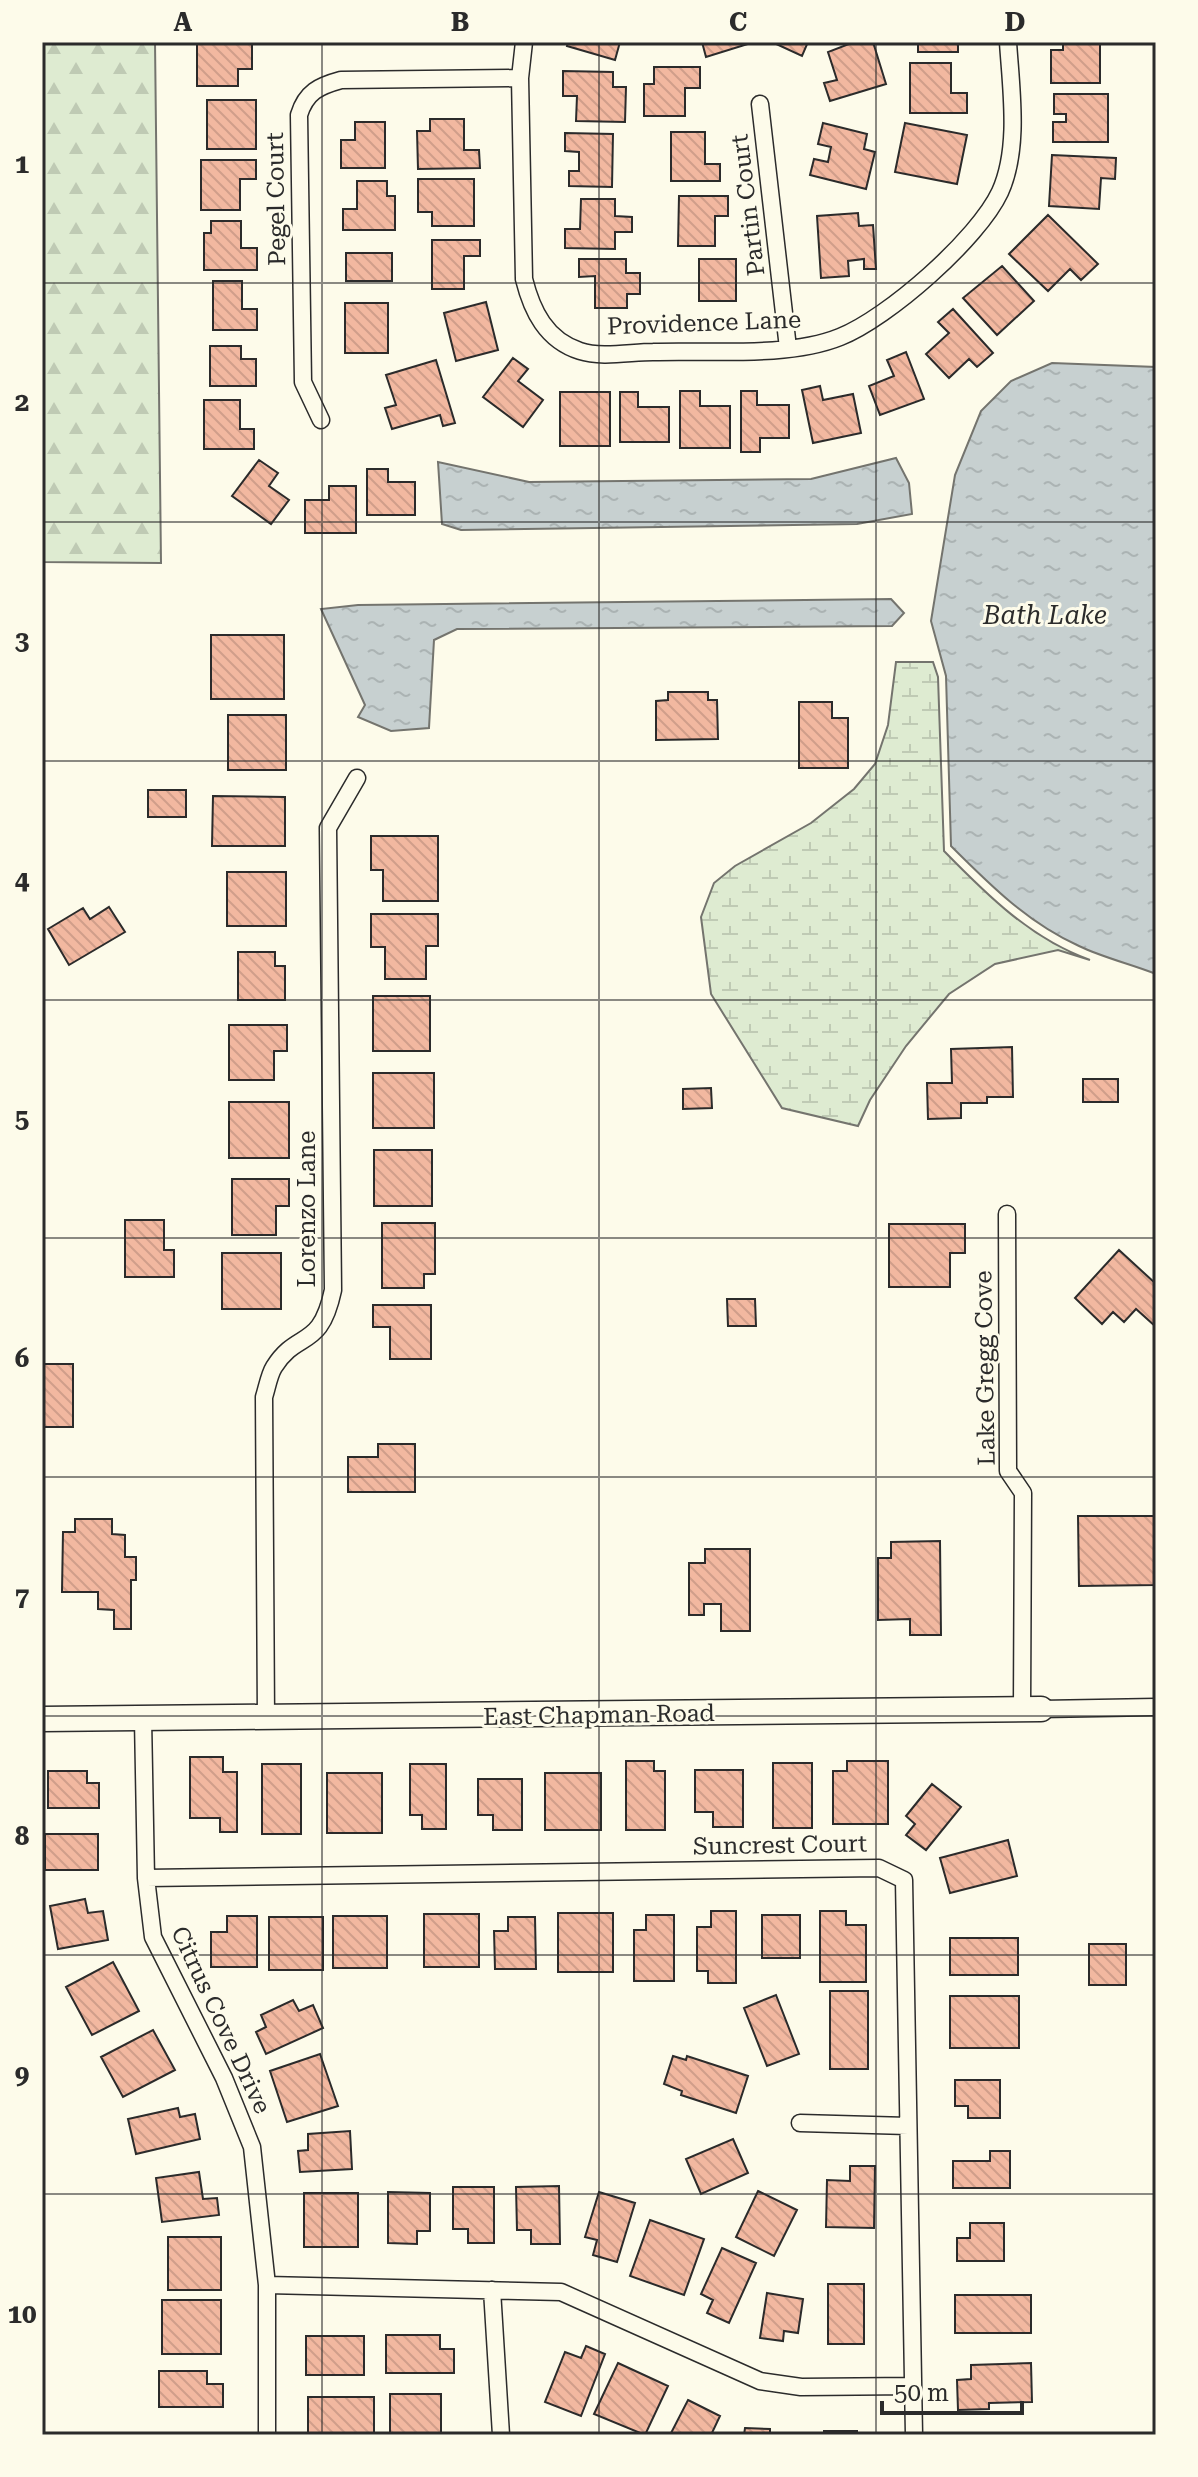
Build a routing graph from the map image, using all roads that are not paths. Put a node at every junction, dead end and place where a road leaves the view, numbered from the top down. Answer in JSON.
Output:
{"nodes":[{"id":1,"x":524,"y":42,"type":"edge"},
{"id":2,"x":1008,"y":42,"type":"edge"},
{"id":3,"x":520,"y":78,"type":"junction"},
{"id":4,"x":760,"y":104,"type":"dead end"},
{"id":5,"x":788,"y":348,"type":"junction"},
{"id":6,"x":321,"y":420,"type":"dead end"},
{"id":7,"x":357,"y":778,"type":"dead end"},
{"id":8,"x":1007,"y":1214,"type":"dead end"},
{"id":9,"x":1156,"y":1707,"type":"edge"},
{"id":10,"x":1031,"y":1709,"type":"junction"},
{"id":11,"x":42,"y":1719,"type":"edge"},
{"id":12,"x":143,"y":1719,"type":"junction"},
{"id":13,"x":266,"y":1719,"type":"junction"},
{"id":14,"x":146,"y":1878,"type":"junction"},
{"id":15,"x":800,"y":2123,"type":"dead end"},
{"id":16,"x":908,"y":2126,"type":"junction"},
{"id":17,"x":267,"y":2285,"type":"junction"},
{"id":18,"x":492,"y":2290,"type":"junction"},
{"id":19,"x":913,"y":2386,"type":"junction"},
{"id":20,"x":267,"y":2435,"type":"edge"},
{"id":21,"x":501,"y":2435,"type":"edge"},
{"id":22,"x":914,"y":2435,"type":"edge"}],
"edges":[{"from":1,"to":3,"type":"street","name":"Providence Lane"},
{"from":2,"to":5,"type":"street","name":"Providence Lane"},
{"from":3,"to":5,"type":"street","name":"Providence Lane"},
{"from":3,"to":6,"type":"street","name":"Pegel Court"},
{"from":4,"to":5,"type":"street","name":"Partin Court"},
{"from":7,"to":13,"type":"street","name":"Lorenzo Lane"},
{"from":8,"to":10,"type":"street","name":"Lake Gregg Cove"},
{"from":9,"to":10,"type":"street","name":"East Chapman Road"},
{"from":10,"to":13,"type":"street","name":"East Chapman Road"},
{"from":11,"to":12,"type":"street","name":"East Chapman Road"},
{"from":12,"to":13,"type":"street","name":"East Chapman Road"},
{"from":12,"to":14,"type":"street","name":"Citrus Cove Drive"},
{"from":14,"to":16,"type":"street","name":"Suncrest Court"},
{"from":14,"to":17,"type":"street","name":"Citrus Cove Drive"},
{"from":15,"to":16,"type":"street"},
{"from":16,"to":19,"type":"street","name":"Suncrest Court"},
{"from":17,"to":18,"type":"street"},
{"from":17,"to":20,"type":"street","name":"Citrus Cove Drive"},
{"from":18,"to":19,"type":"street"},
{"from":18,"to":21,"type":"street"},
{"from":19,"to":22,"type":"street","name":"Suncrest Court"}]}
